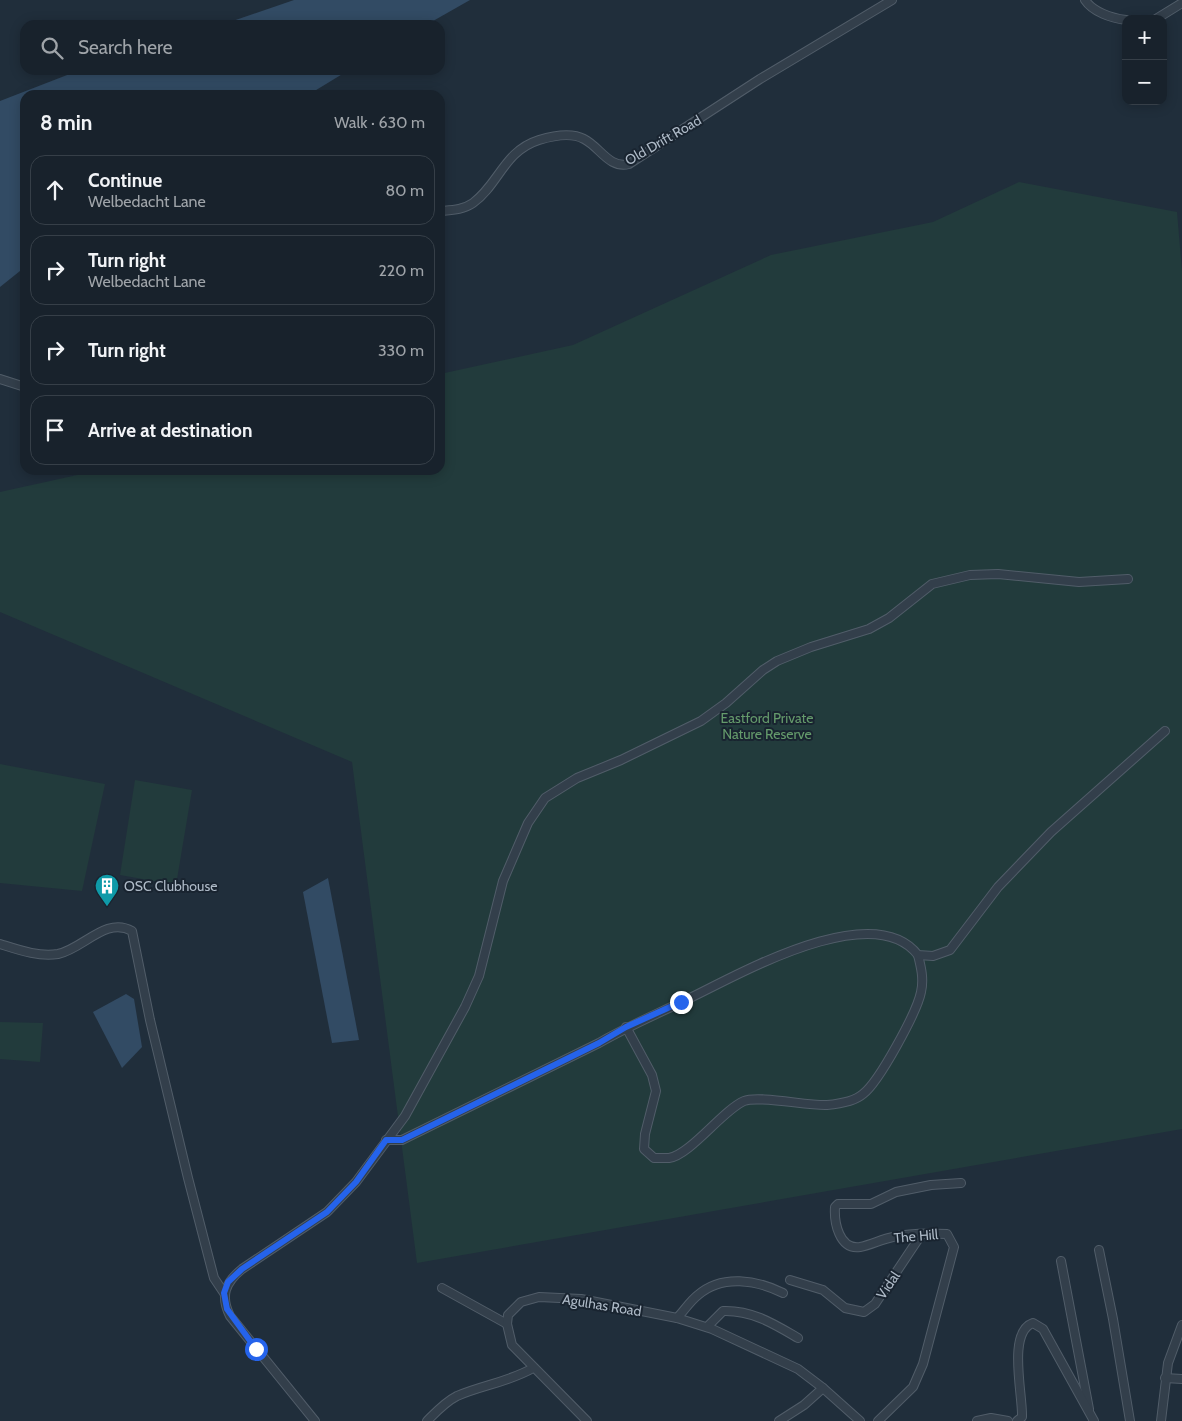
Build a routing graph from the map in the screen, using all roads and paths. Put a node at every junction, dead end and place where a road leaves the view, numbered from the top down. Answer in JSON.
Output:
{"nodes":[{"id":1,"x":892,"y":0,"type":"edge"},
{"id":2,"x":1084,"y":0,"type":"edge"},
{"id":3,"x":1182,"y":3,"type":"edge"},
{"id":4,"x":1162,"y":15,"type":"edge"},
{"id":5,"x":1122,"y":19,"type":"edge"},
{"id":6,"x":445,"y":210,"type":"edge"},
{"id":7,"x":0,"y":379,"type":"edge"},
{"id":8,"x":20,"y":385,"type":"edge"},
{"id":9,"x":1128,"y":579,"type":"dead end"},
{"id":10,"x":1165,"y":731,"type":"dead end"},
{"id":11,"x":0,"y":944,"type":"edge"},
{"id":12,"x":918,"y":955,"type":"junction"},
{"id":13,"x":626,"y":1027,"type":"junction"},
{"id":14,"x":386,"y":1140,"type":"junction"},
{"id":15,"x":961,"y":1183,"type":"dead end"},
{"id":16,"x":921,"y":1235,"type":"junction"},
{"id":17,"x":1099,"y":1250,"type":"dead end"},
{"id":18,"x":1061,"y":1261,"type":"dead end"},
{"id":19,"x":790,"y":1280,"type":"dead end"},
{"id":20,"x":442,"y":1288,"type":"dead end"},
{"id":21,"x":224,"y":1293,"type":"junction"},
{"id":22,"x":783,"y":1293,"type":"dead end"},
{"id":23,"x":677,"y":1318,"type":"junction"},
{"id":24,"x":506,"y":1324,"type":"junction"},
{"id":25,"x":1182,"y":1325,"type":"edge"},
{"id":26,"x":707,"y":1327,"type":"junction"},
{"id":27,"x":798,"y":1338,"type":"dead end"},
{"id":28,"x":534,"y":1368,"type":"junction"},
{"id":29,"x":1166,"y":1378,"type":"junction"},
{"id":30,"x":1182,"y":1378,"type":"edge"},
{"id":31,"x":823,"y":1388,"type":"junction"},
{"id":32,"x":1092,"y":1419,"type":"edge"},
{"id":33,"x":315,"y":1421,"type":"edge"},
{"id":34,"x":427,"y":1421,"type":"edge"},
{"id":35,"x":587,"y":1421,"type":"edge"},
{"id":36,"x":779,"y":1421,"type":"edge"},
{"id":37,"x":860,"y":1421,"type":"edge"},
{"id":38,"x":878,"y":1421,"type":"edge"},
{"id":39,"x":977,"y":1421,"type":"edge"},
{"id":40,"x":1008,"y":1421,"type":"edge"},
{"id":41,"x":1017,"y":1421,"type":"edge"},
{"id":42,"x":1130,"y":1421,"type":"edge"},
{"id":43,"x":1161,"y":1421,"type":"edge"}],
"edges":[{"from":1,"to":6,"type":"street","name":"Old Drift Road"},
{"from":2,"to":5,"type":"street"},
{"from":3,"to":4,"type":"street"},
{"from":7,"to":8,"type":"street"},
{"from":9,"to":14,"type":"street"},
{"from":10,"to":12,"type":"street"},
{"from":11,"to":21,"type":"street"},
{"from":12,"to":13,"type":"street"},
{"from":12,"to":13,"type":"street"},
{"from":13,"to":14,"type":"street"},
{"from":14,"to":21,"type":"street"},
{"from":15,"to":16,"type":"street","name":"The Hill"},
{"from":16,"to":19,"type":"street","name":"Vidal"},
{"from":16,"to":38,"type":"street","name":"The Hill"},
{"from":17,"to":42,"type":"street"},
{"from":18,"to":32,"type":"street"},
{"from":20,"to":24,"type":"street"},
{"from":21,"to":33,"type":"street"},
{"from":22,"to":23,"type":"street"},
{"from":23,"to":24,"type":"street","name":"Agulhas Road"},
{"from":23,"to":26,"type":"street","name":"Agulhas Road"},
{"from":24,"to":28,"type":"street"},
{"from":25,"to":29,"type":"street"},
{"from":26,"to":27,"type":"street"},
{"from":26,"to":31,"type":"street","name":"Agulhas Road"},
{"from":28,"to":34,"type":"street"},
{"from":28,"to":35,"type":"street"},
{"from":29,"to":30,"type":"street"},
{"from":29,"to":43,"type":"street"},
{"from":31,"to":36,"type":"street"},
{"from":31,"to":37,"type":"street","name":"Agulhas Road"},
{"from":32,"to":41,"type":"street"},
{"from":39,"to":40,"type":"street"}]}
